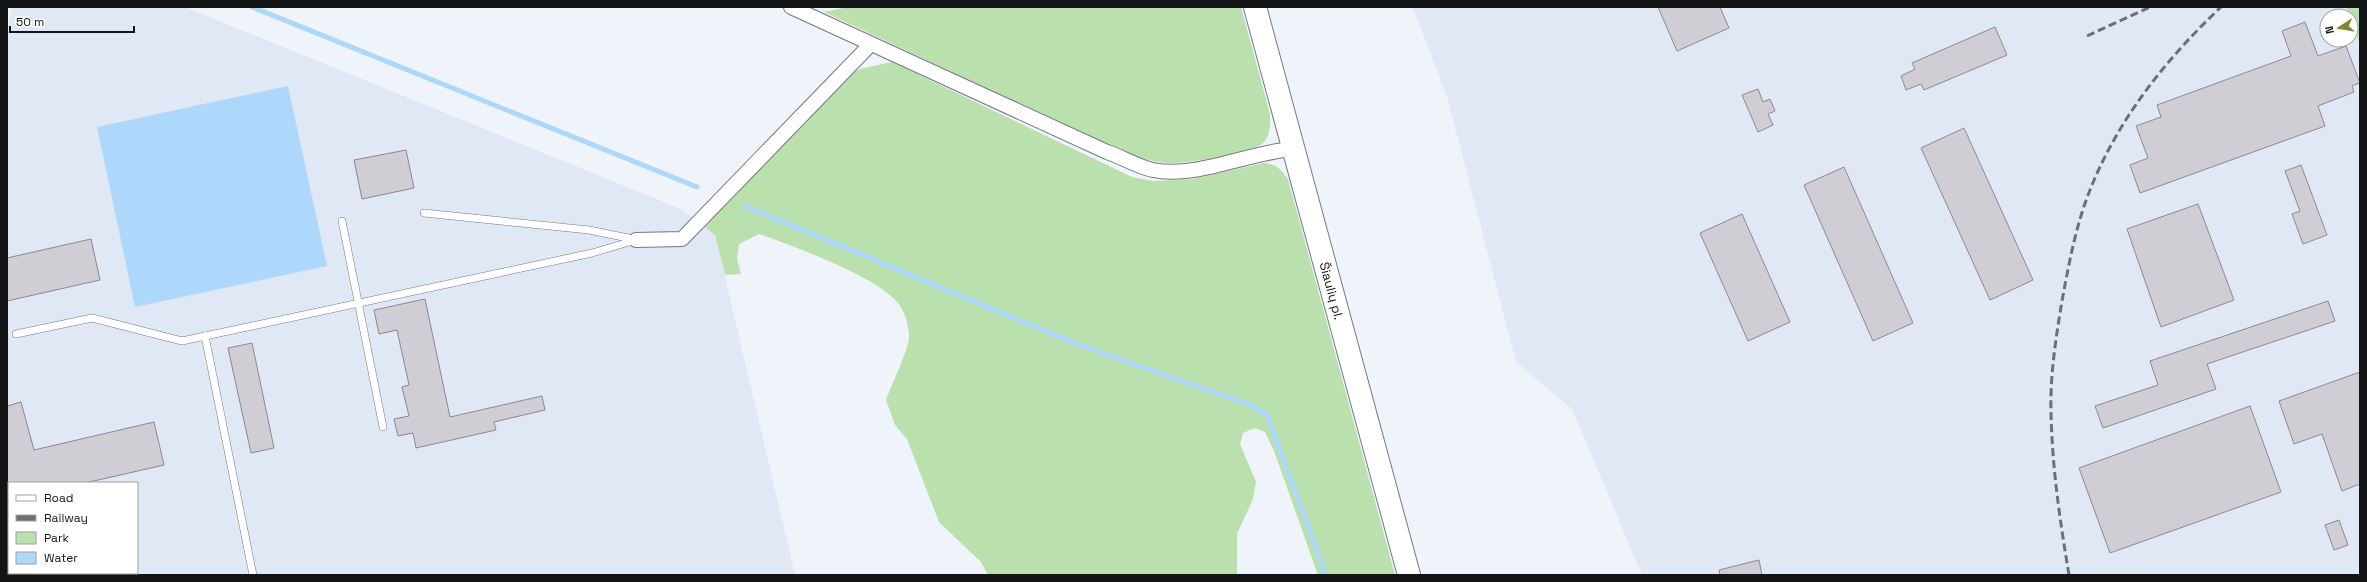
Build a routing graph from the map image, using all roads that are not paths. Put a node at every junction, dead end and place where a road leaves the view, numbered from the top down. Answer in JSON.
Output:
{"nodes":[{"id":1,"x":791,"y":7,"type":"edge"},
{"id":2,"x":1255,"y":7,"type":"edge"},
{"id":3,"x":870,"y":45,"type":"junction"},
{"id":4,"x":1293,"y":149,"type":"junction"},
{"id":5,"x":424,"y":213,"type":"dead end"},
{"id":6,"x":342,"y":221,"type":"dead end"},
{"id":7,"x":636,"y":240,"type":"junction"},
{"id":8,"x":359,"y":302,"type":"junction"},
{"id":9,"x":16,"y":334,"type":"dead end"},
{"id":10,"x":204,"y":336,"type":"junction"},
{"id":11,"x":383,"y":427,"type":"dead end"},
{"id":12,"x":253,"y":575,"type":"edge"},
{"id":13,"x":1409,"y":575,"type":"edge"}],
"edges":[{"from":1,"to":3,"type":"street"},
{"from":2,"to":4,"type":"highway","name":"Šiaulių pl."},
{"from":3,"to":4,"type":"street"},
{"from":3,"to":7,"type":"street"},
{"from":4,"to":13,"type":"highway","name":"Šiaulių pl."},
{"from":5,"to":7,"type":"lane"},
{"from":6,"to":8,"type":"lane"},
{"from":7,"to":8,"type":"lane"},
{"from":8,"to":10,"type":"lane"},
{"from":8,"to":11,"type":"lane"},
{"from":9,"to":10,"type":"lane"},
{"from":10,"to":12,"type":"lane"}]}
